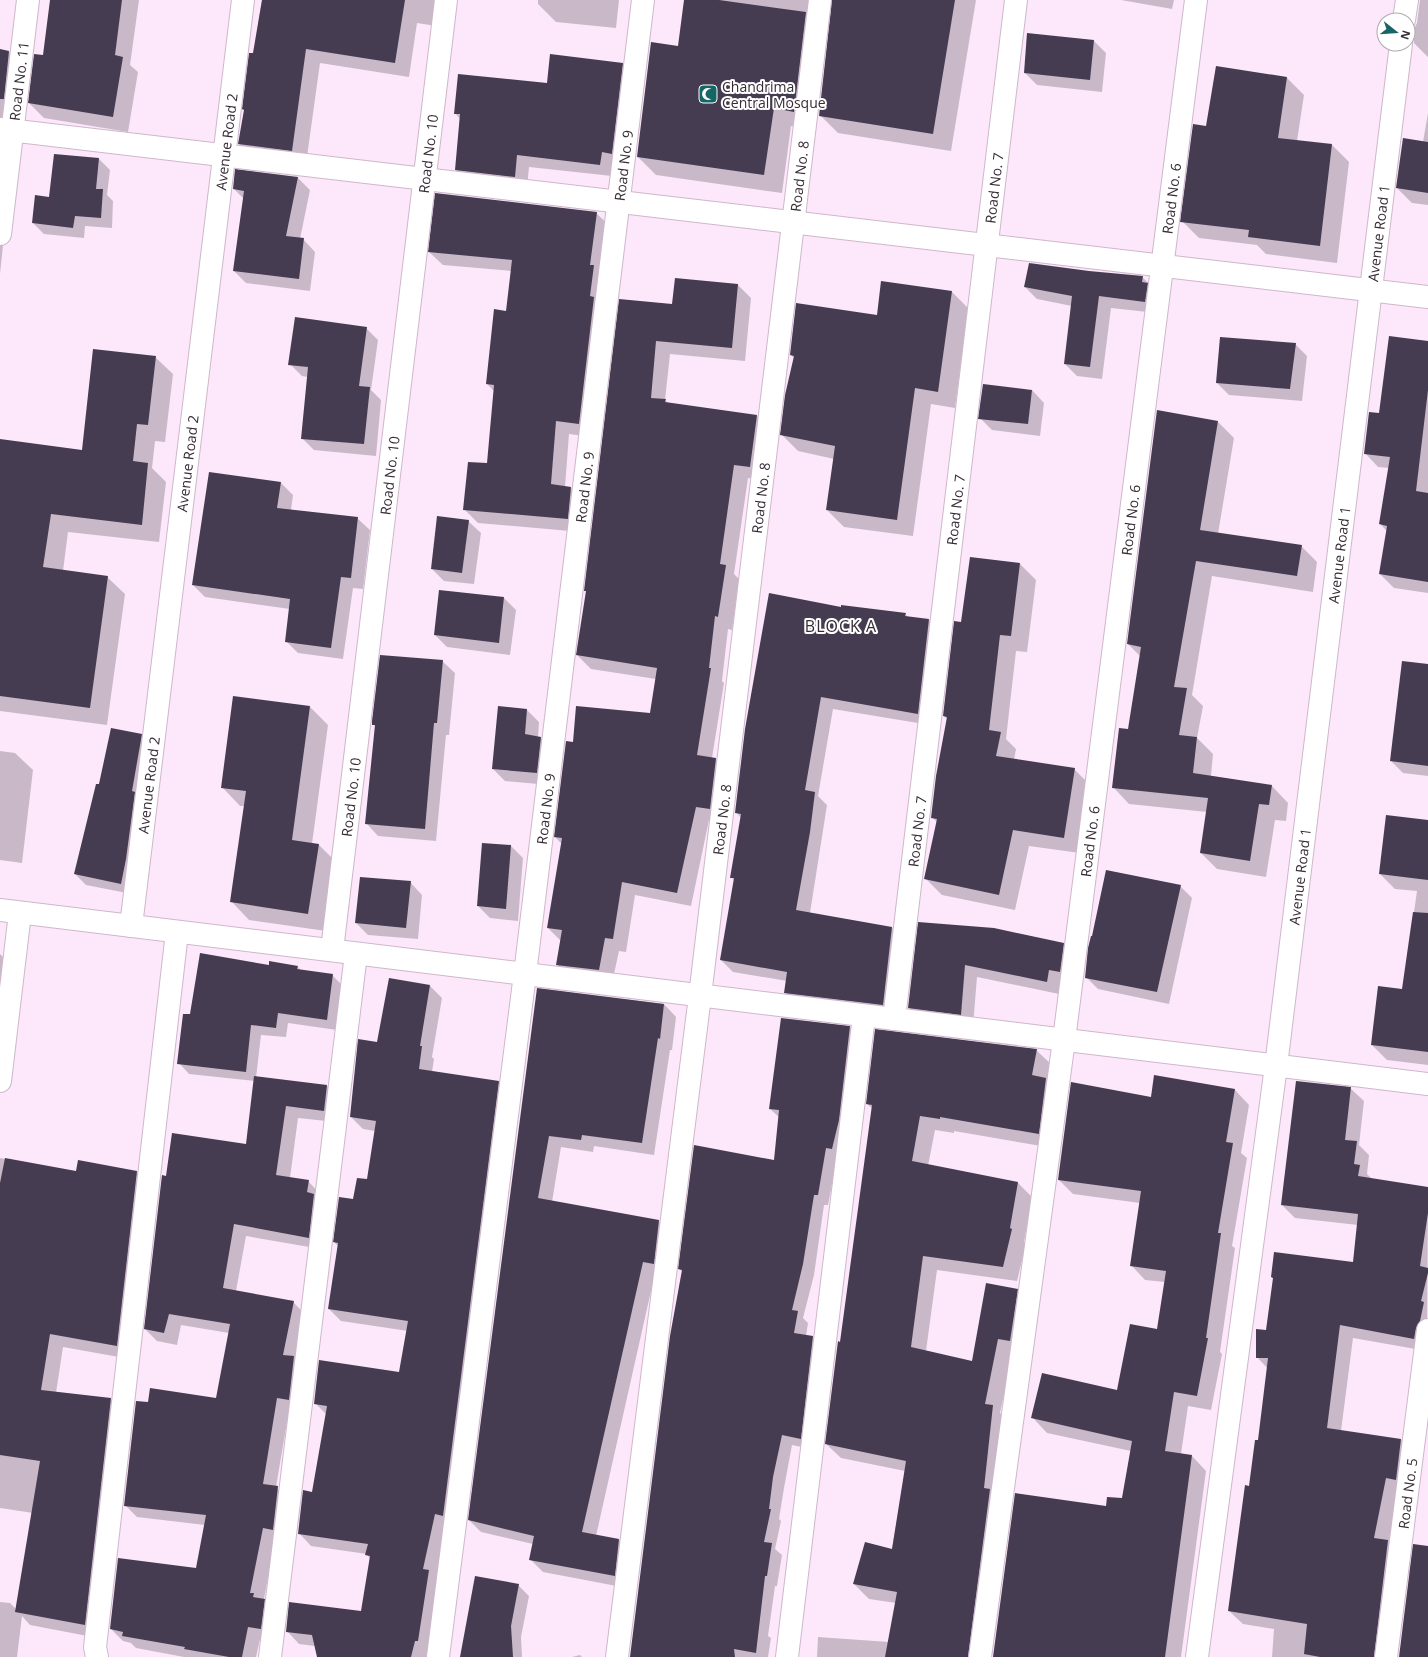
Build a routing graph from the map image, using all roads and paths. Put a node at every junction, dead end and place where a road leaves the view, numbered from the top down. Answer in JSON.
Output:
{"nodes":[{"id":1,"x":28,"y":0,"type":"edge"},
{"id":2,"x":243,"y":0,"type":"edge"},
{"id":3,"x":446,"y":0,"type":"edge"},
{"id":4,"x":643,"y":0,"type":"edge"},
{"id":5,"x":820,"y":0,"type":"edge"},
{"id":6,"x":1016,"y":0,"type":"edge"},
{"id":7,"x":1196,"y":0,"type":"edge"},
{"id":8,"x":1407,"y":0,"type":"edge"},
{"id":9,"x":1405,"y":12,"type":"edge"},
{"id":10,"x":1400,"y":52,"type":"edge"},
{"id":11,"x":6,"y":130,"type":"edge"},
{"id":12,"x":224,"y":155,"type":"junction"},
{"id":13,"x":425,"y":179,"type":"junction"},
{"id":14,"x":619,"y":202,"type":"junction"},
{"id":15,"x":794,"y":222,"type":"junction"},
{"id":16,"x":0,"y":234,"type":"edge"},
{"id":17,"x":987,"y":245,"type":"junction"},
{"id":18,"x":1162,"y":266,"type":"junction"},
{"id":19,"x":1371,"y":290,"type":"junction"},
{"id":20,"x":1428,"y":297,"type":"edge"},
{"id":21,"x":10,"y":911,"type":"edge"},
{"id":22,"x":131,"y":926,"type":"junction"},
{"id":23,"x":178,"y":932,"type":"junction"},
{"id":24,"x":332,"y":950,"type":"junction"},
{"id":25,"x":356,"y":954,"type":"junction"},
{"id":26,"x":525,"y":974,"type":"junction"},
{"id":27,"x":700,"y":996,"type":"junction"},
{"id":28,"x":864,"y":1016,"type":"junction"},
{"id":29,"x":894,"y":1019,"type":"junction"},
{"id":30,"x":1064,"y":1040,"type":"junction"},
{"id":31,"x":1276,"y":1066,"type":"junction"},
{"id":32,"x":0,"y":1082,"type":"edge"},
{"id":33,"x":1428,"y":1084,"type":"edge"},
{"id":34,"x":1428,"y":1330,"type":"edge"},
{"id":35,"x":97,"y":1657,"type":"edge"},
{"id":36,"x":270,"y":1657,"type":"edge"},
{"id":37,"x":438,"y":1657,"type":"edge"},
{"id":38,"x":617,"y":1657,"type":"edge"},
{"id":39,"x":787,"y":1657,"type":"edge"},
{"id":40,"x":980,"y":1657,"type":"edge"},
{"id":41,"x":1197,"y":1657,"type":"edge"},
{"id":42,"x":1386,"y":1657,"type":"edge"}],
"edges":[{"from":1,"to":11,"type":"street","name":"Road No. 11"},
{"from":2,"to":12,"type":"street","name":"Avenue Road 2"},
{"from":3,"to":13,"type":"street","name":"Road No. 10"},
{"from":4,"to":14,"type":"street","name":"Road No. 9"},
{"from":5,"to":15,"type":"street","name":"Road No. 8"},
{"from":6,"to":17,"type":"street","name":"Road No. 7"},
{"from":7,"to":18,"type":"street","name":"Road No. 6"},
{"from":8,"to":9,"type":"street"},
{"from":10,"to":19,"type":"street","name":"Avenue Road 1"},
{"from":11,"to":12,"type":"street"},
{"from":11,"to":16,"type":"street","name":"Road No. 11"},
{"from":12,"to":13,"type":"street"},
{"from":12,"to":22,"type":"street","name":"Avenue Road 2"},
{"from":13,"to":14,"type":"street"},
{"from":13,"to":24,"type":"street","name":"Road No. 10"},
{"from":14,"to":15,"type":"street"},
{"from":14,"to":26,"type":"street","name":"Road No. 9"},
{"from":15,"to":17,"type":"street"},
{"from":15,"to":27,"type":"street","name":"Road No. 8"},
{"from":17,"to":18,"type":"street"},
{"from":17,"to":29,"type":"street","name":"Road No. 7"},
{"from":18,"to":19,"type":"street"},
{"from":18,"to":30,"type":"street","name":"Road No. 6"},
{"from":19,"to":20,"type":"street"},
{"from":19,"to":31,"type":"street","name":"Avenue Road 1"},
{"from":21,"to":22,"type":"street"},
{"from":21,"to":32,"type":"street"},
{"from":22,"to":23,"type":"street"},
{"from":23,"to":24,"type":"street"},
{"from":23,"to":35,"type":"street"},
{"from":24,"to":25,"type":"street"},
{"from":25,"to":26,"type":"street"},
{"from":25,"to":36,"type":"street"},
{"from":26,"to":27,"type":"street"},
{"from":26,"to":37,"type":"street","name":"Road No. 9"},
{"from":27,"to":28,"type":"street"},
{"from":27,"to":38,"type":"street","name":"Road No. 8"},
{"from":28,"to":29,"type":"street"},
{"from":28,"to":39,"type":"street"},
{"from":29,"to":30,"type":"street"},
{"from":30,"to":31,"type":"street"},
{"from":30,"to":40,"type":"street","name":"Road No. 6"},
{"from":31,"to":33,"type":"street"},
{"from":31,"to":41,"type":"street","name":"Avenue Road 1"},
{"from":34,"to":42,"type":"street","name":"Road No. 5"}]}
